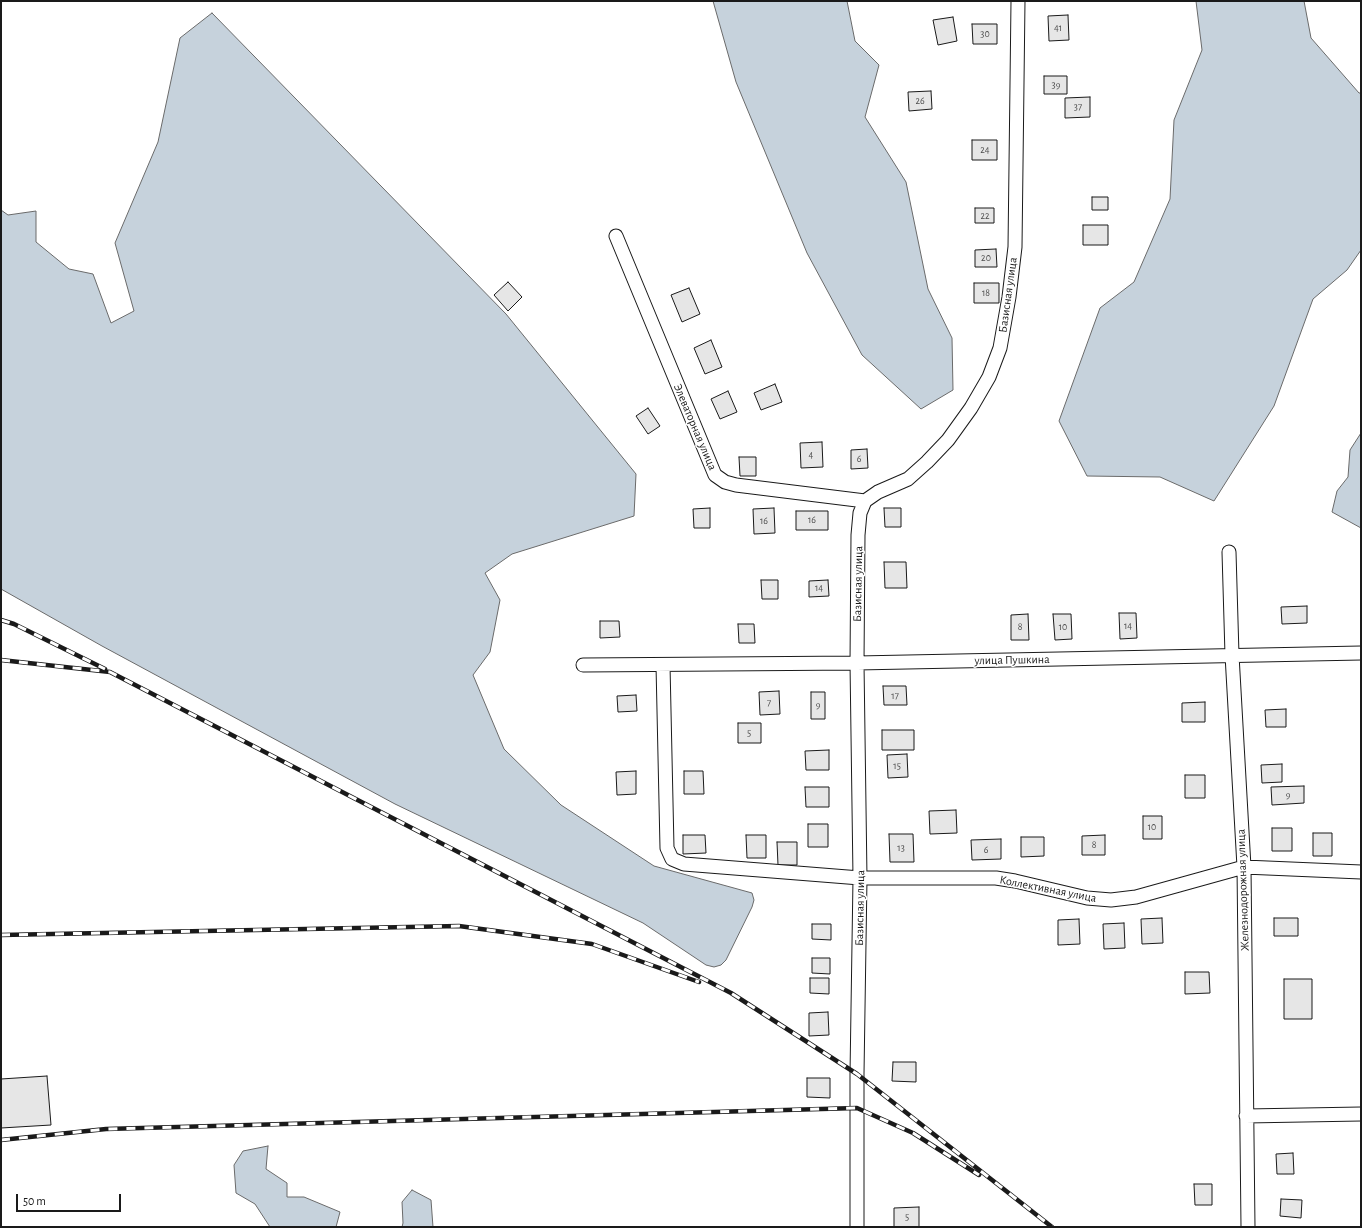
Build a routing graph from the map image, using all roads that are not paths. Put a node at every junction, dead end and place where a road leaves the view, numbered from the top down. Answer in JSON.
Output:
{"nodes":[{"id":1,"x":1018,"y":1,"type":"edge"},
{"id":2,"x":616,"y":236,"type":"dead end"},
{"id":3,"x":865,"y":502,"type":"junction"},
{"id":4,"x":1229,"y":552,"type":"dead end"},
{"id":5,"x":1361,"y":653,"type":"edge"},
{"id":6,"x":1232,"y":655,"type":"junction"},
{"id":7,"x":857,"y":663,"type":"junction"},
{"id":8,"x":583,"y":665,"type":"dead end"},
{"id":9,"x":663,"y":665,"type":"junction"},
{"id":10,"x":1244,"y":867,"type":"junction"},
{"id":11,"x":1361,"y":872,"type":"edge"},
{"id":12,"x":860,"y":878,"type":"junction"},
{"id":13,"x":1361,"y":1114,"type":"edge"},
{"id":14,"x":1246,"y":1116,"type":"junction"},
{"id":15,"x":857,"y":1227,"type":"edge"},
{"id":16,"x":1248,"y":1227,"type":"edge"}],
"edges":[{"from":1,"to":3,"type":"street","name":"Базисная улица"},
{"from":2,"to":3,"type":"street","name":"Элеваторная улица"},
{"from":3,"to":7,"type":"street","name":"Базисная улица"},
{"from":4,"to":6,"type":"street","name":"Железнодорожная улица"},
{"from":5,"to":6,"type":"street","name":"улица Пушкина"},
{"from":6,"to":7,"type":"street","name":"улица Пушкина"},
{"from":6,"to":10,"type":"street","name":"Железнодорожная улица"},
{"from":7,"to":9,"type":"street","name":"улица Пушкина"},
{"from":7,"to":12,"type":"street","name":"Базисная улица"},
{"from":8,"to":9,"type":"street","name":"улица Пушкина"},
{"from":9,"to":12,"type":"street","name":"Коллективная улица"},
{"from":10,"to":11,"type":"street","name":"Коллективная улица"},
{"from":10,"to":12,"type":"street","name":"Коллективная улица"},
{"from":10,"to":14,"type":"street","name":"Железнодорожная улица"},
{"from":12,"to":15,"type":"street","name":"Базисная улица"},
{"from":13,"to":14,"type":"street"},
{"from":14,"to":16,"type":"street","name":"Железнодорожная улица"}]}
